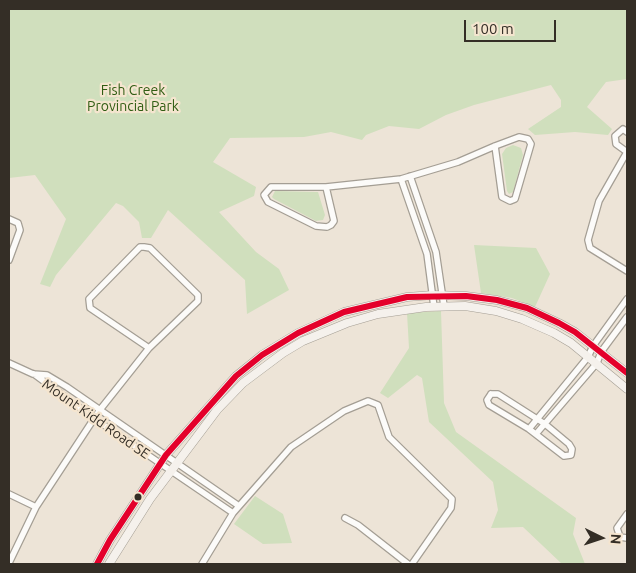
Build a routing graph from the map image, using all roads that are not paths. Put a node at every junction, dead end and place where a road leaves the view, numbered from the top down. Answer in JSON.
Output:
{"nodes":[{"id":1,"x":627,"y":132,"type":"edge"},
{"id":2,"x":495,"y":146,"type":"junction"},
{"id":3,"x":627,"y":152,"type":"edge"},
{"id":4,"x":410,"y":176,"type":"junction"},
{"id":5,"x":401,"y":179,"type":"junction"},
{"id":6,"x":326,"y":187,"type":"junction"},
{"id":7,"x":9,"y":219,"type":"edge"},
{"id":8,"x":429,"y":229,"type":"junction"},
{"id":9,"x":421,"y":233,"type":"junction"},
{"id":10,"x":9,"y":260,"type":"edge"},
{"id":11,"x":627,"y":271,"type":"edge"},
{"id":12,"x":433,"y":295,"type":"junction"},
{"id":13,"x":443,"y":295,"type":"junction"},
{"id":14,"x":627,"y":299,"type":"edge"},
{"id":15,"x":444,"y":306,"type":"junction"},
{"id":16,"x":434,"y":307,"type":"junction"},
{"id":17,"x":627,"y":317,"type":"edge"},
{"id":18,"x":593,"y":346,"type":"junction"},
{"id":19,"x":149,"y":348,"type":"junction"},
{"id":20,"x":601,"y":352,"type":"junction"},
{"id":21,"x":588,"y":357,"type":"junction"},
{"id":22,"x":9,"y":363,"type":"edge"},
{"id":23,"x":597,"y":363,"type":"junction"},
{"id":24,"x":627,"y":373,"type":"edge"},
{"id":25,"x":33,"y":374,"type":"junction"},
{"id":26,"x":627,"y":389,"type":"edge"},
{"id":27,"x":99,"y":411,"type":"junction"},
{"id":28,"x":536,"y":418,"type":"junction"},
{"id":29,"x":95,"y":419,"type":"junction"},
{"id":30,"x":545,"y":424,"type":"junction"},
{"id":31,"x":529,"y":429,"type":"junction"},
{"id":32,"x":536,"y":434,"type":"junction"},
{"id":33,"x":166,"y":455,"type":"junction"},
{"id":34,"x":176,"y":462,"type":"junction"},
{"id":35,"x":160,"y":464,"type":"junction"},
{"id":36,"x":170,"y":471,"type":"junction"},
{"id":37,"x":9,"y":494,"type":"edge"},
{"id":38,"x":239,"y":506,"type":"junction"},
{"id":39,"x":36,"y":507,"type":"junction"},
{"id":40,"x":233,"y":513,"type":"junction"},
{"id":41,"x":627,"y":514,"type":"edge"},
{"id":42,"x":345,"y":518,"type":"dead end"},
{"id":43,"x":627,"y":538,"type":"edge"},
{"id":44,"x":9,"y":563,"type":"edge"},
{"id":45,"x":97,"y":564,"type":"edge"},
{"id":46,"x":109,"y":564,"type":"edge"},
{"id":47,"x":202,"y":564,"type":"edge"},
{"id":48,"x":408,"y":564,"type":"edge"},
{"id":49,"x":412,"y":564,"type":"edge"}],
"edges":[{"from":1,"to":3,"type":"street"},
{"from":2,"to":2,"type":"street"},
{"from":2,"to":4,"type":"street"},
{"from":3,"to":11,"type":"street"},
{"from":4,"to":5,"type":"street"},
{"from":4,"to":8,"type":"street"},
{"from":5,"to":6,"type":"street"},
{"from":5,"to":9,"type":"street"},
{"from":6,"to":6,"type":"street"},
{"from":7,"to":10,"type":"street"},
{"from":8,"to":9,"type":"street"},
{"from":8,"to":13,"type":"street"},
{"from":9,"to":12,"type":"street"},
{"from":12,"to":13,"type":"street"},
{"from":12,"to":16,"type":"street"},
{"from":12,"to":33,"type":"street"},
{"from":13,"to":15,"type":"street"},
{"from":13,"to":18,"type":"street"},
{"from":14,"to":18,"type":"street"},
{"from":15,"to":16,"type":"street"},
{"from":15,"to":21,"type":"street"},
{"from":16,"to":34,"type":"street"},
{"from":17,"to":20,"type":"street"},
{"from":18,"to":20,"type":"street"},
{"from":18,"to":21,"type":"street"},
{"from":19,"to":19,"type":"street"},
{"from":19,"to":27,"type":"street"},
{"from":20,"to":23,"type":"street"},
{"from":20,"to":24,"type":"street"},
{"from":21,"to":23,"type":"street"},
{"from":21,"to":28,"type":"street"},
{"from":22,"to":25,"type":"street","name":"Mount Kidd Road SE"},
{"from":23,"to":26,"type":"street"},
{"from":23,"to":30,"type":"street"},
{"from":25,"to":27,"type":"street","name":"Mount Kidd Road SE"},
{"from":25,"to":29,"type":"street","name":"Mount Kidd Road SE"},
{"from":27,"to":29,"type":"street"},
{"from":27,"to":33,"type":"street","name":"Mount Kidd Road SE"},
{"from":28,"to":30,"type":"street"},
{"from":28,"to":31,"type":"street"},
{"from":28,"to":31,"type":"street"},
{"from":29,"to":35,"type":"street","name":"Mount Kidd Road SE"},
{"from":29,"to":39,"type":"street"},
{"from":30,"to":32,"type":"street"},
{"from":30,"to":32,"type":"street"},
{"from":31,"to":32,"type":"street"},
{"from":33,"to":34,"type":"street","name":"Mount Kidd Road SE"},
{"from":33,"to":35,"type":"street"},
{"from":34,"to":36,"type":"street"},
{"from":34,"to":38,"type":"street","name":"Mount Kidd Road SE"},
{"from":35,"to":36,"type":"street","name":"Mount Kidd Road SE"},
{"from":35,"to":45,"type":"street"},
{"from":36,"to":40,"type":"street","name":"Mount Kidd Road SE"},
{"from":36,"to":46,"type":"street"},
{"from":37,"to":39,"type":"street"},
{"from":38,"to":40,"type":"street"},
{"from":38,"to":49,"type":"street"},
{"from":39,"to":44,"type":"street"},
{"from":40,"to":47,"type":"street"},
{"from":41,"to":43,"type":"street"},
{"from":42,"to":48,"type":"street"}]}
